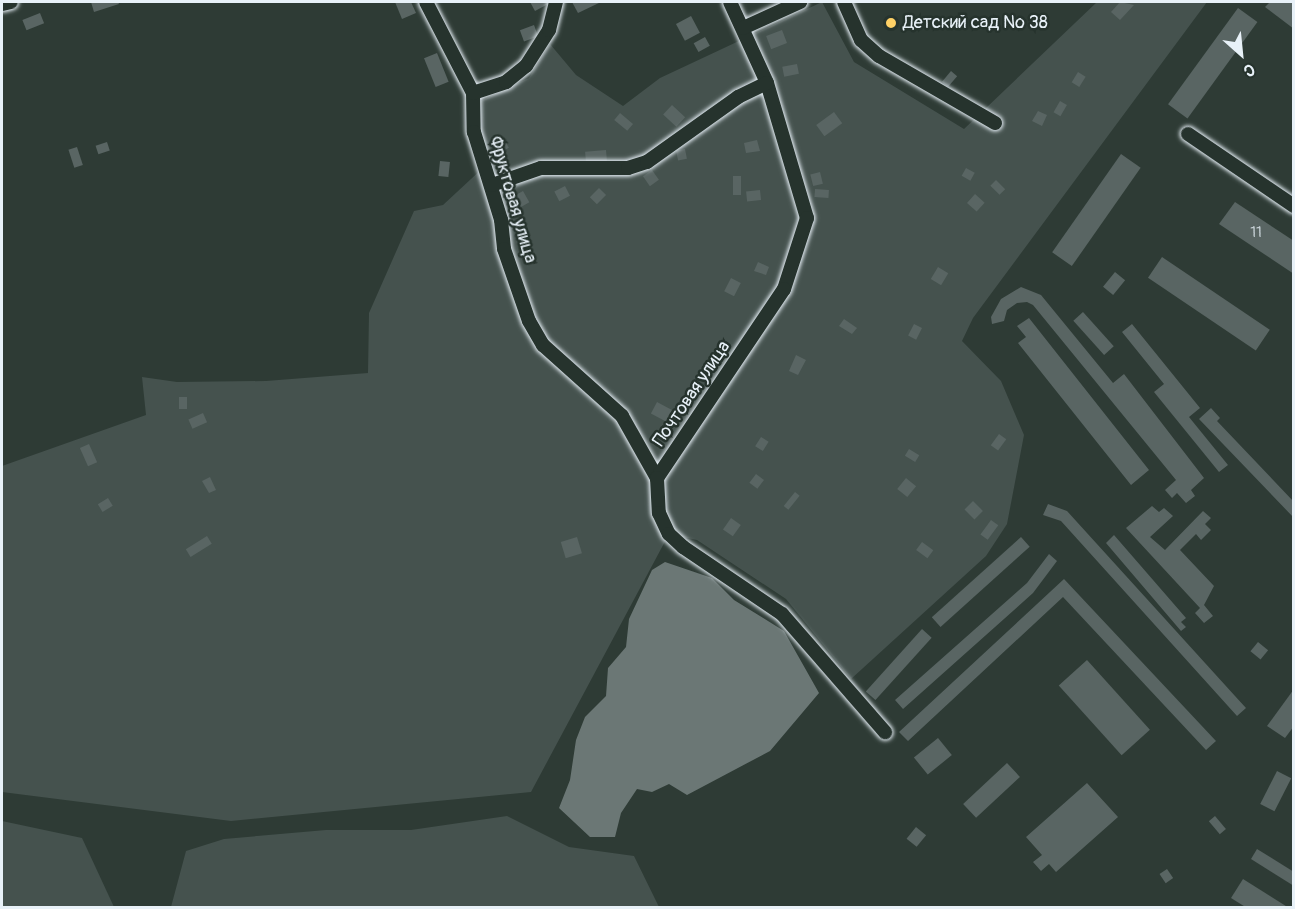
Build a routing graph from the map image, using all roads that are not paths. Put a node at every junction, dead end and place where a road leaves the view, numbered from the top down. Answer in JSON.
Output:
{"nodes":[{"id":1,"x":11,"y":2,"type":"edge"},
{"id":2,"x":426,"y":2,"type":"edge"},
{"id":3,"x":556,"y":2,"type":"edge"},
{"id":4,"x":730,"y":2,"type":"edge"},
{"id":5,"x":800,"y":2,"type":"edge"},
{"id":6,"x":844,"y":2,"type":"edge"},
{"id":7,"x":2,"y":4,"type":"edge"},
{"id":8,"x":743,"y":28,"type":"junction"},
{"id":9,"x":766,"y":83,"type":"junction"},
{"id":10,"x":473,"y":93,"type":"junction"},
{"id":11,"x":995,"y":123,"type":"dead end"},
{"id":12,"x":1188,"y":134,"type":"dead end"},
{"id":13,"x":492,"y":185,"type":"junction"},
{"id":14,"x":1293,"y":206,"type":"edge"},
{"id":15,"x":657,"y":478,"type":"junction"},
{"id":16,"x":885,"y":732,"type":"dead end"}],
"edges":[{"from":1,"to":7,"type":"street"},
{"from":2,"to":10,"type":"street","name":"Фруктовая улица"},
{"from":3,"to":10,"type":"street"},
{"from":4,"to":8,"type":"street","name":"Почтовая улица"},
{"from":5,"to":8,"type":"street"},
{"from":6,"to":11,"type":"street"},
{"from":8,"to":9,"type":"street","name":"Почтовая улица"},
{"from":9,"to":13,"type":"street"},
{"from":9,"to":15,"type":"street","name":"Почтовая улица"},
{"from":10,"to":13,"type":"street","name":"Фруктовая улица"},
{"from":12,"to":14,"type":"street"},
{"from":13,"to":15,"type":"street","name":"Фруктовая улица"},
{"from":15,"to":16,"type":"street"}]}
